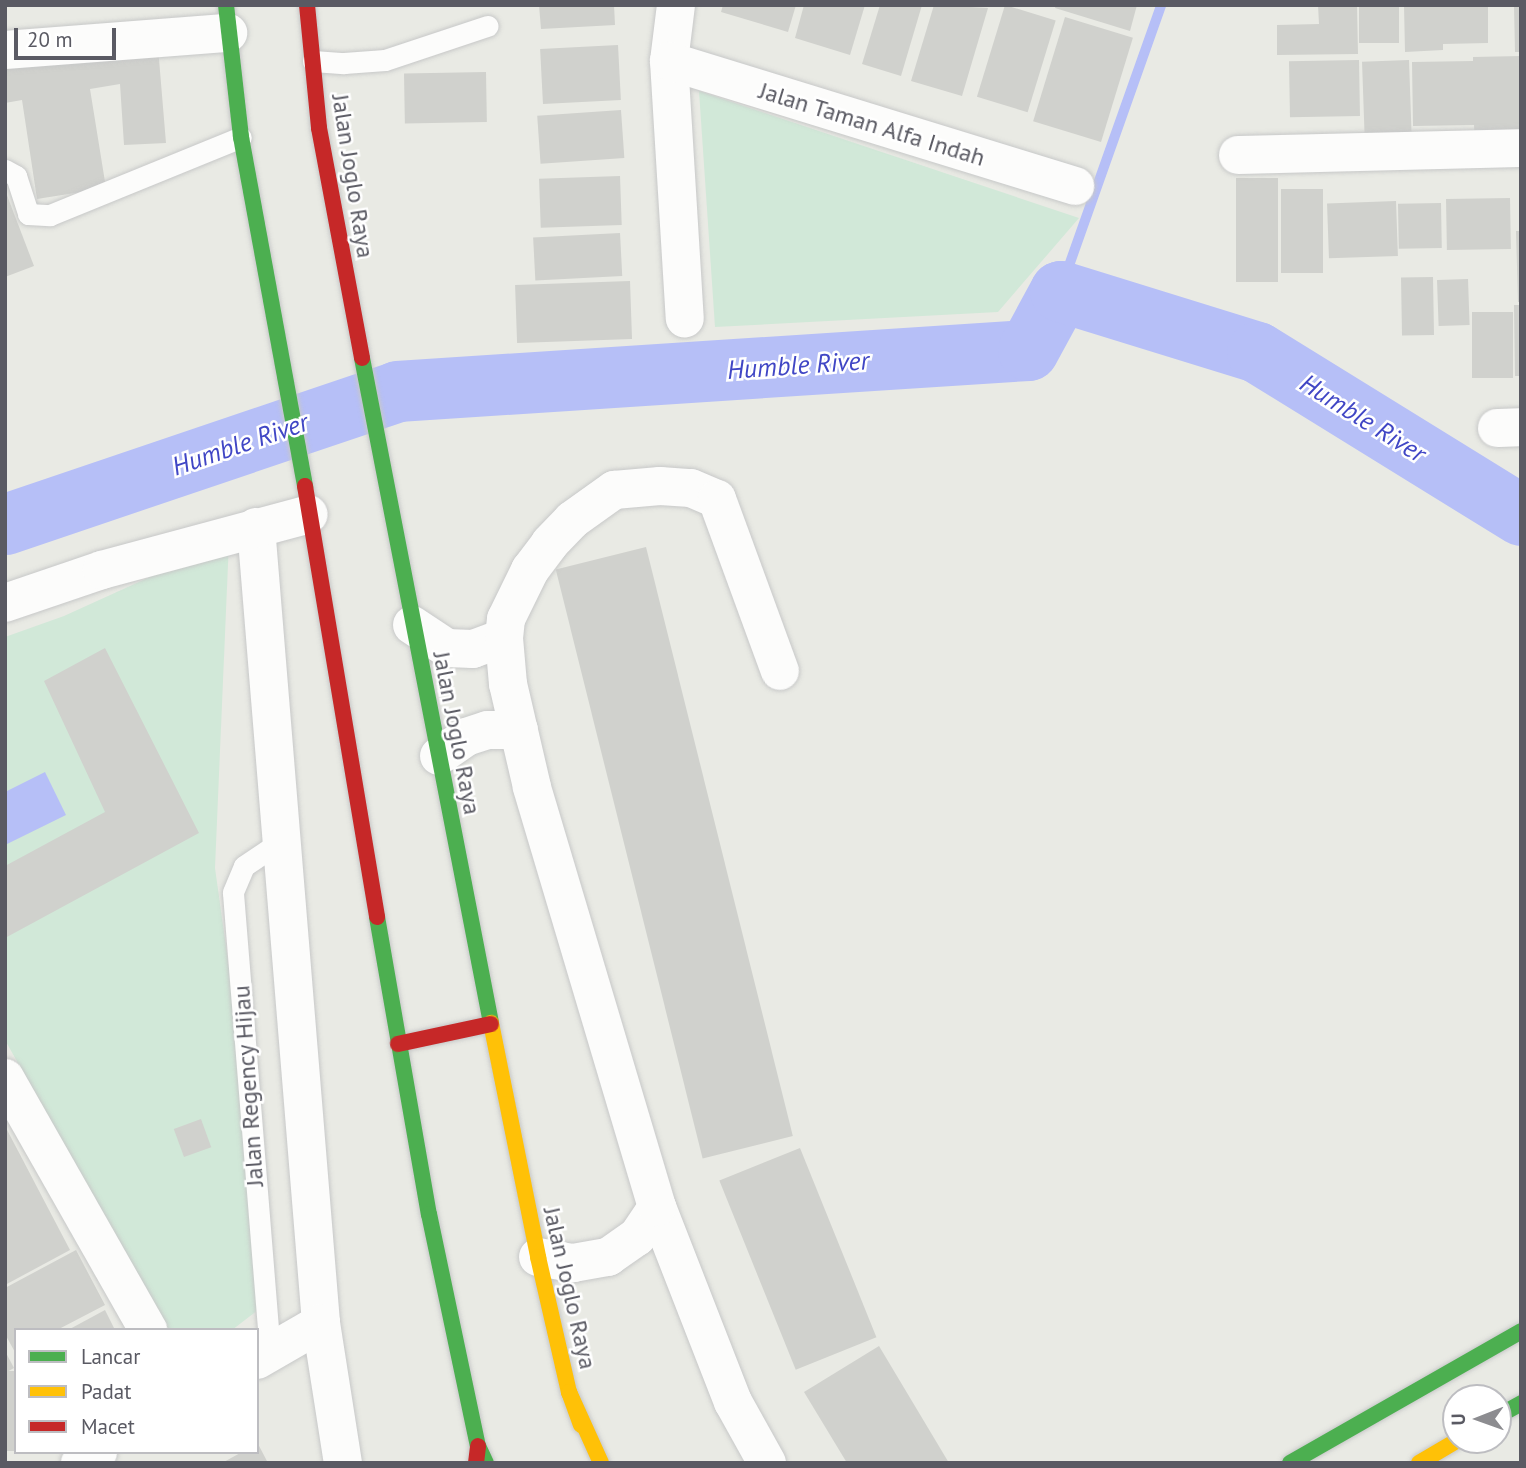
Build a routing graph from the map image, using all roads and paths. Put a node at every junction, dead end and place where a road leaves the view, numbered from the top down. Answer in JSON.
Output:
{"nodes":[{"id":1,"x":307,"y":5,"type":"edge"},
{"id":2,"x":676,"y":5,"type":"edge"},
{"id":3,"x":227,"y":19,"type":"edge"},
{"id":4,"x":487,"y":26,"type":"dead end"},
{"id":5,"x":5,"y":50,"type":"edge"},
{"id":6,"x":313,"y":61,"type":"junction"},
{"id":7,"x":669,"y":61,"type":"junction"},
{"id":8,"x":241,"y":137,"type":"junction"},
{"id":9,"x":1521,"y":148,"type":"edge"},
{"id":10,"x":1238,"y":155,"type":"dead end"},
{"id":11,"x":5,"y":170,"type":"edge"},
{"id":12,"x":1075,"y":186,"type":"dead end"},
{"id":13,"x":685,"y":319,"type":"dead end"},
{"id":14,"x":309,"y":514,"type":"junction"},
{"id":15,"x":256,"y":527,"type":"junction"},
{"id":16,"x":5,"y":603,"type":"edge"},
{"id":17,"x":412,"y":625,"type":"junction"},
{"id":18,"x":504,"y":638,"type":"junction"},
{"id":19,"x":780,"y":671,"type":"dead end"},
{"id":20,"x":519,"y":730,"type":"junction"},
{"id":21,"x":439,"y":757,"type":"junction"},
{"id":22,"x":281,"y":841,"type":"junction"},
{"id":23,"x":491,"y":1024,"type":"junction"},
{"id":24,"x":398,"y":1044,"type":"junction"},
{"id":25,"x":5,"y":1079,"type":"edge"},
{"id":26,"x":657,"y":1207,"type":"junction"},
{"id":27,"x":538,"y":1257,"type":"junction"},
{"id":28,"x":320,"y":1323,"type":"junction"},
{"id":29,"x":147,"y":1328,"type":"edge"},
{"id":30,"x":1521,"y":1331,"type":"edge"},
{"id":31,"x":264,"y":1357,"type":"edge"},
{"id":32,"x":569,"y":1392,"type":"junction"},
{"id":33,"x":478,"y":1446,"type":"junction"},
{"id":34,"x":1442,"y":1449,"type":"edge"},
{"id":35,"x":343,"y":1463,"type":"edge"},
{"id":36,"x":476,"y":1463,"type":"edge"},
{"id":37,"x":486,"y":1463,"type":"edge"},
{"id":38,"x":595,"y":1463,"type":"edge"},
{"id":39,"x":601,"y":1463,"type":"edge"},
{"id":40,"x":767,"y":1463,"type":"edge"},
{"id":41,"x":1290,"y":1463,"type":"edge"},
{"id":42,"x":1419,"y":1463,"type":"edge"}],
"edges":[{"from":1,"to":6,"type":"main road","name":"Jalan Joglo Raya"},
{"from":2,"to":7,"type":"street"},
{"from":3,"to":5,"type":"street"},
{"from":3,"to":8,"type":"main road"},
{"from":4,"to":6,"type":"lane"},
{"from":6,"to":17,"type":"main road","name":"Jalan Joglo Raya"},
{"from":7,"to":12,"type":"street","name":"Jalan Taman Alfa Indah"},
{"from":7,"to":13,"type":"street"},
{"from":8,"to":11,"type":"lane"},
{"from":8,"to":14,"type":"main road"},
{"from":9,"to":10,"type":"street"},
{"from":14,"to":15,"type":"street"},
{"from":14,"to":24,"type":"main road"},
{"from":15,"to":16,"type":"street"},
{"from":15,"to":22,"type":"street"},
{"from":17,"to":18,"type":"street"},
{"from":17,"to":21,"type":"main road","name":"Jalan Joglo Raya"},
{"from":18,"to":19,"type":"street"},
{"from":18,"to":20,"type":"street"},
{"from":20,"to":21,"type":"street"},
{"from":20,"to":26,"type":"street"},
{"from":21,"to":23,"type":"main road","name":"Jalan Joglo Raya"},
{"from":22,"to":28,"type":"street"},
{"from":22,"to":31,"type":"lane","name":"Jalan Regency Hijau"},
{"from":23,"to":24,"type":"main road"},
{"from":23,"to":27,"type":"main road","name":"Jalan Joglo Raya"},
{"from":24,"to":33,"type":"main road"},
{"from":25,"to":29,"type":"street"},
{"from":26,"to":27,"type":"street"},
{"from":26,"to":40,"type":"street"},
{"from":27,"to":32,"type":"main road","name":"Jalan Joglo Raya"},
{"from":28,"to":31,"type":"street","name":"Jalan Regency Hijau"},
{"from":28,"to":35,"type":"street"},
{"from":30,"to":41,"type":"main road"},
{"from":32,"to":38,"type":"main road","name":"Jalan Joglo Raya"},
{"from":32,"to":39,"type":"main road"},
{"from":33,"to":36,"type":"main road"},
{"from":33,"to":37,"type":"main road"},
{"from":34,"to":42,"type":"main road"}]}
